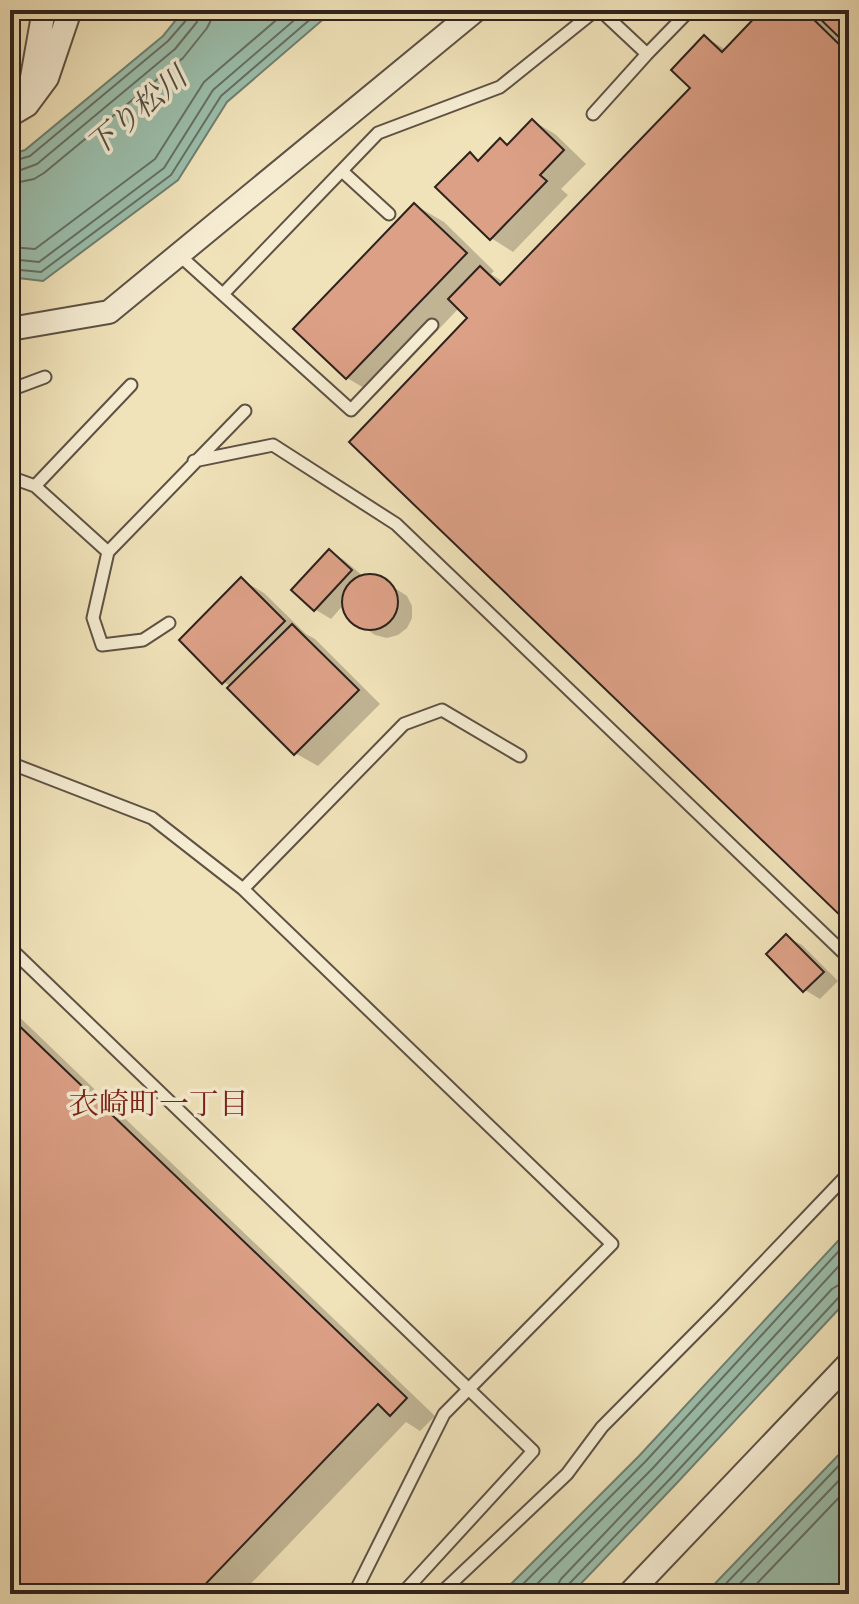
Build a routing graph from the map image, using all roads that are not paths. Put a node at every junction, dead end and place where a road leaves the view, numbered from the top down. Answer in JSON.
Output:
{"nodes":[{"id":1,"x":44,"y":10,"type":"edge"},
{"id":2,"x":70,"y":10,"type":"edge"},
{"id":3,"x":476,"y":10,"type":"edge"},
{"id":4,"x":598,"y":10,"type":"edge"},
{"id":5,"x":690,"y":10,"type":"edge"},
{"id":6,"x":647,"y":54,"type":"junction"},
{"id":7,"x":18,"y":110,"type":"edge"},
{"id":8,"x":593,"y":114,"type":"dead end"},
{"id":9,"x":342,"y":171,"type":"junction"},
{"id":10,"x":389,"y":214,"type":"dead end"},
{"id":11,"x":179,"y":255,"type":"junction"},
{"id":12,"x":223,"y":294,"type":"junction"},
{"id":13,"x":432,"y":325,"type":"dead end"},
{"id":14,"x":10,"y":329,"type":"edge"},
{"id":15,"x":45,"y":377,"type":"dead end"},
{"id":16,"x":131,"y":385,"type":"dead end"},
{"id":17,"x":10,"y":390,"type":"edge"},
{"id":18,"x":245,"y":411,"type":"dead end"},
{"id":19,"x":194,"y":461,"type":"junction"},
{"id":20,"x":10,"y":477,"type":"edge"},
{"id":21,"x":35,"y":486,"type":"junction"},
{"id":22,"x":108,"y":552,"type":"junction"},
{"id":23,"x":169,"y":623,"type":"dead end"},
{"id":24,"x":520,"y":756,"type":"dead end"},
{"id":25,"x":10,"y":763,"type":"edge"},
{"id":26,"x":243,"y":889,"type":"junction"},
{"id":27,"x":10,"y":948,"type":"edge"},
{"id":28,"x":849,"y":958,"type":"edge"},
{"id":29,"x":849,"y":1173,"type":"edge"},
{"id":30,"x":849,"y":1363,"type":"edge"},
{"id":31,"x":468,"y":1388,"type":"junction"},
{"id":32,"x":354,"y":1594,"type":"edge"},
{"id":33,"x":402,"y":1594,"type":"edge"},
{"id":34,"x":440,"y":1594,"type":"edge"},
{"id":35,"x":629,"y":1594,"type":"edge"}],
"edges":[{"from":1,"to":7,"type":"street"},
{"from":2,"to":7,"type":"street"},
{"from":3,"to":11,"type":"street"},
{"from":4,"to":6,"type":"lane"},
{"from":4,"to":9,"type":"lane"},
{"from":5,"to":6,"type":"lane"},
{"from":6,"to":8,"type":"lane"},
{"from":9,"to":10,"type":"lane"},
{"from":9,"to":12,"type":"lane"},
{"from":11,"to":12,"type":"lane"},
{"from":11,"to":14,"type":"street"},
{"from":12,"to":13,"type":"lane"},
{"from":15,"to":17,"type":"lane"},
{"from":16,"to":21,"type":"lane"},
{"from":18,"to":19,"type":"lane"},
{"from":19,"to":22,"type":"lane"},
{"from":19,"to":28,"type":"lane"},
{"from":20,"to":21,"type":"lane"},
{"from":21,"to":22,"type":"lane"},
{"from":22,"to":23,"type":"lane"},
{"from":24,"to":26,"type":"lane"},
{"from":25,"to":26,"type":"lane"},
{"from":26,"to":31,"type":"lane"},
{"from":27,"to":31,"type":"lane"},
{"from":29,"to":34,"type":"lane"},
{"from":30,"to":35,"type":"street"},
{"from":31,"to":32,"type":"lane"},
{"from":31,"to":33,"type":"lane"}]}
